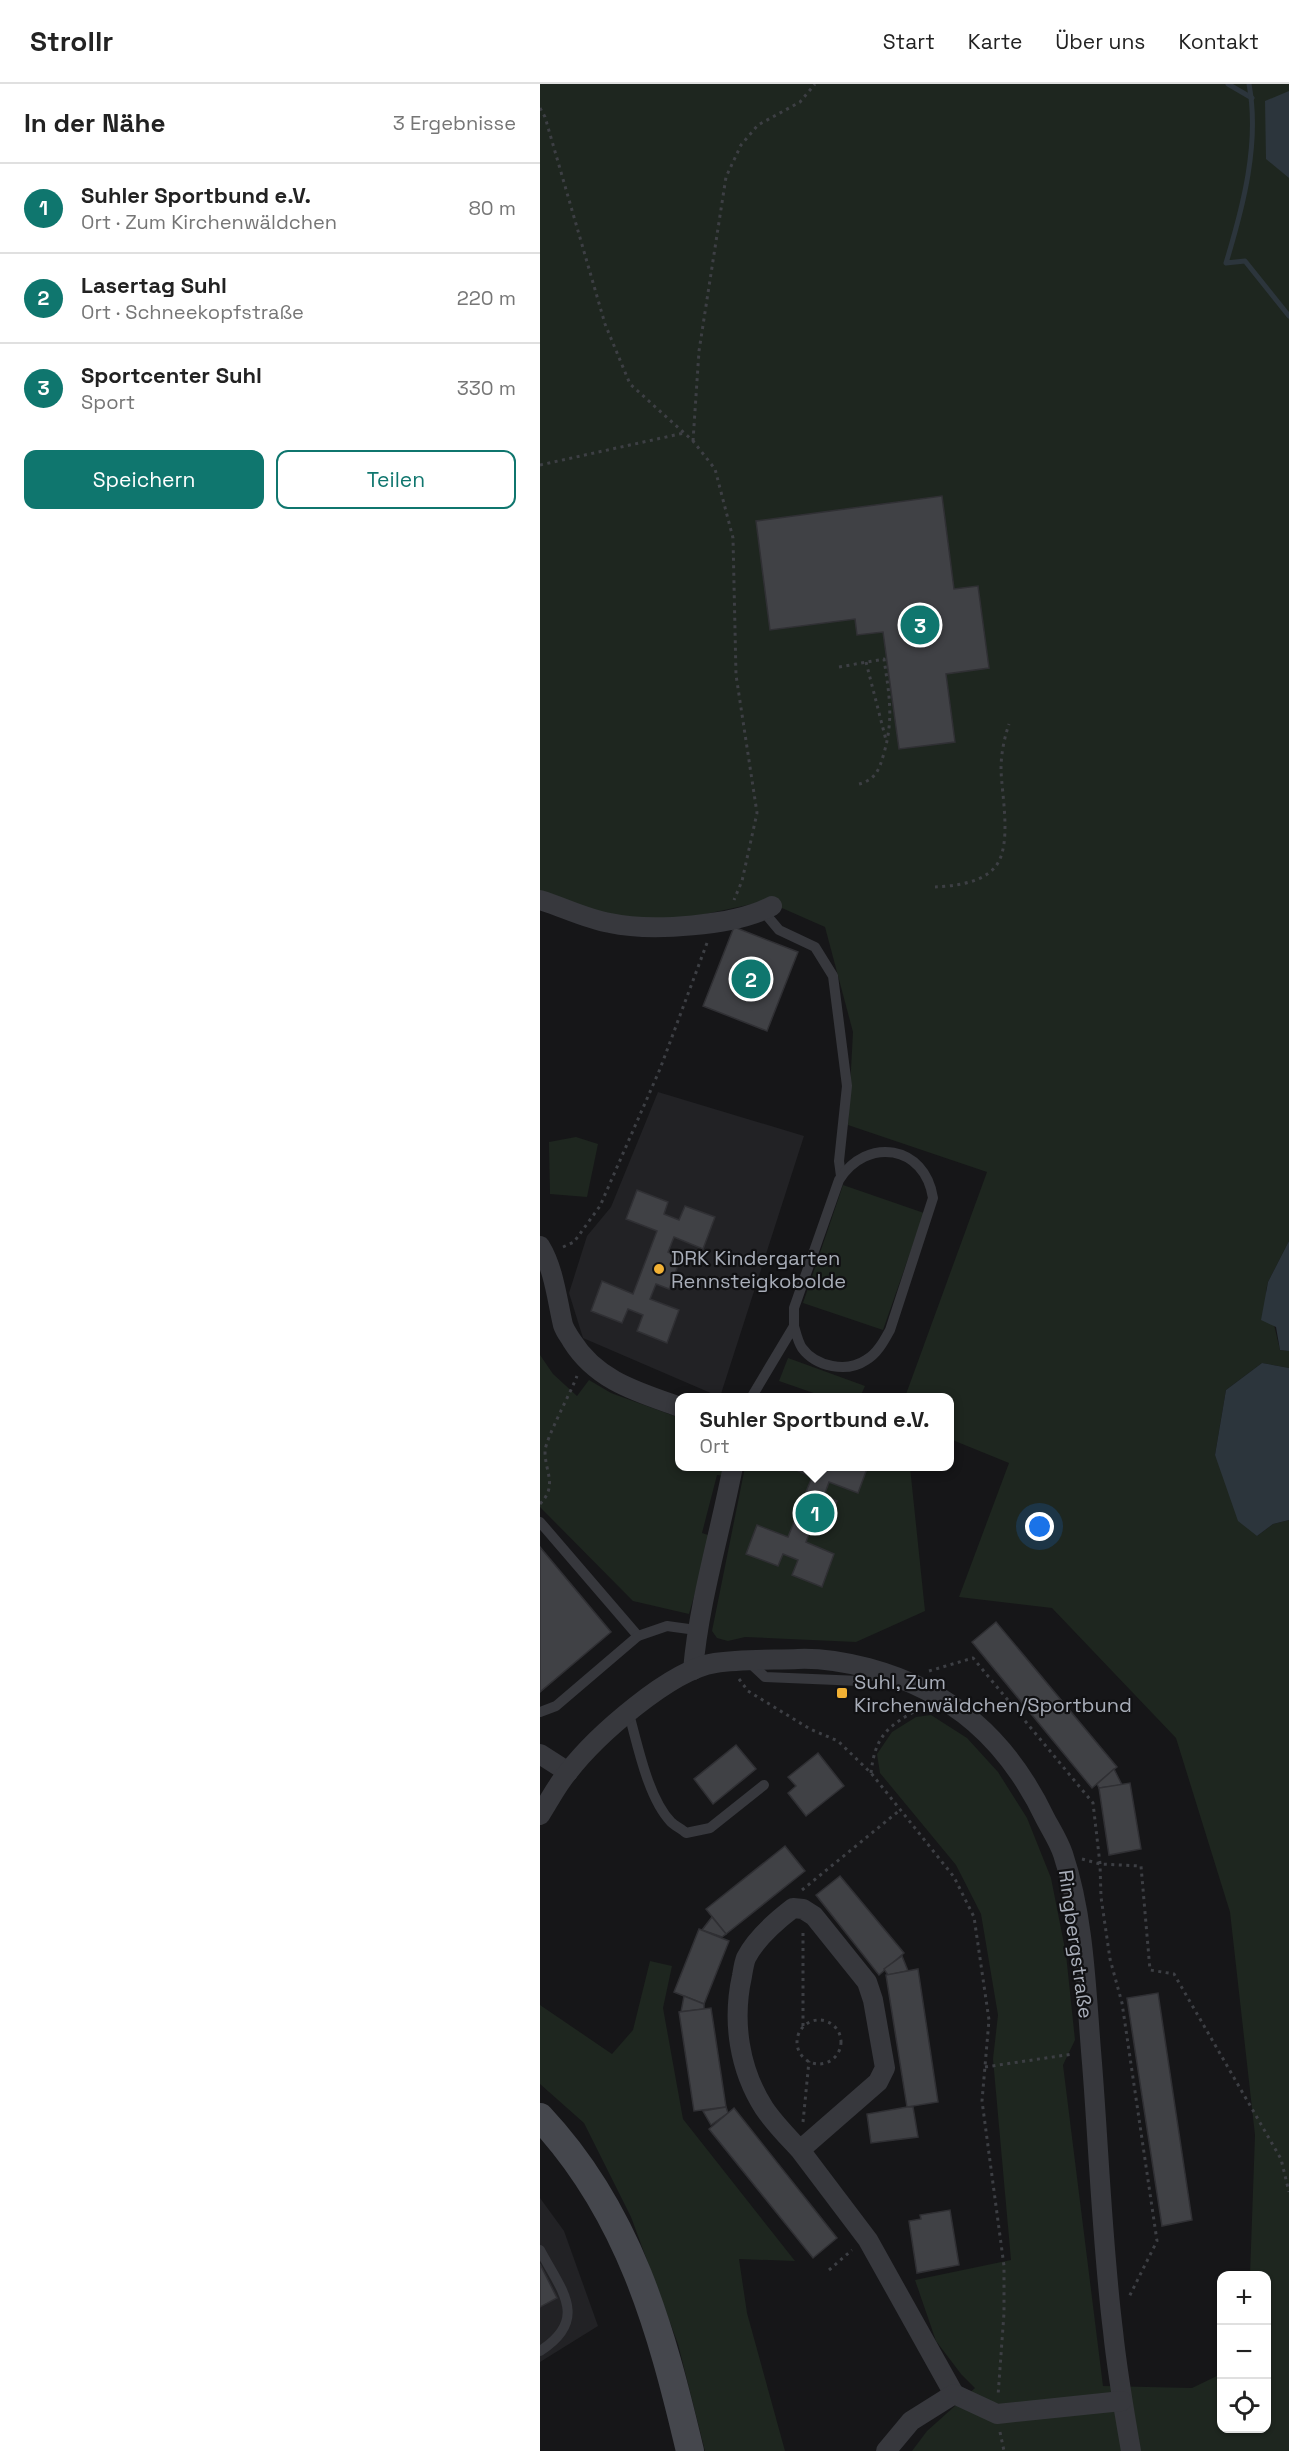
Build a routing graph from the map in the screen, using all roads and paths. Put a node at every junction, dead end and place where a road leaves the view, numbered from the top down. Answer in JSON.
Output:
{"nodes":[{"id":1,"x":815,"y":84,"type":"edge"},
{"id":2,"x":540,"y":108,"type":"edge"},
{"id":3,"x":684,"y":433,"type":"junction"},
{"id":4,"x":693,"y":441,"type":"junction"},
{"id":5,"x":540,"y":465,"type":"edge"},
{"id":6,"x":866,"y":662,"type":"junction"},
{"id":7,"x":839,"y":667,"type":"dead end"},
{"id":8,"x":1009,"y":724,"type":"dead end"},
{"id":9,"x":887,"y":742,"type":"junction"},
{"id":10,"x":855,"y":785,"type":"dead end"},
{"id":11,"x":935,"y":887,"type":"dead end"},
{"id":12,"x":540,"y":900,"type":"edge"},
{"id":13,"x":767,"y":908,"type":"joint"},
{"id":14,"x":722,"y":920,"type":"junction"},
{"id":15,"x":841,"y":1176,"type":"junction"},
{"id":16,"x":542,"y":1256,"type":"edge"},
{"id":17,"x":794,"y":1326,"type":"junction"},
{"id":18,"x":583,"y":1358,"type":"junction"},
{"id":19,"x":754,"y":1393,"type":"edge"},
{"id":20,"x":675,"y":1406,"type":"edge"},
{"id":21,"x":732,"y":1471,"type":"edge"},
{"id":22,"x":540,"y":1504,"type":"edge"},
{"id":23,"x":540,"y":1522,"type":"edge"},
{"id":24,"x":696,"y":1630,"type":"junction"},
{"id":25,"x":638,"y":1636,"type":"junction"},
{"id":26,"x":744,"y":1662,"type":"junction"},
{"id":27,"x":693,"y":1670,"type":"junction"},
{"id":28,"x":941,"y":1697,"type":"junction"},
{"id":29,"x":540,"y":1712,"type":"edge"},
{"id":30,"x":629,"y":1714,"type":"junction"},
{"id":31,"x":540,"y":1754,"type":"edge"},
{"id":32,"x":568,"y":1772,"type":"junction"},
{"id":33,"x":870,"y":1773,"type":"junction"},
{"id":34,"x":764,"y":1785,"type":"dead end"},
{"id":35,"x":540,"y":1815,"type":"edge"},
{"id":36,"x":1062,"y":1852,"type":"junction"},
{"id":37,"x":1091,"y":2052,"type":"junction"},
{"id":38,"x":809,"y":2061,"type":"junction"},
{"id":39,"x":985,"y":2067,"type":"junction"},
{"id":40,"x":540,"y":2117,"type":"edge"},
{"id":41,"x":800,"y":2150,"type":"junction"},
{"id":42,"x":1289,"y":2192,"type":"edge"},
{"id":43,"x":868,"y":2240,"type":"junction"},
{"id":44,"x":540,"y":2250,"type":"edge"},
{"id":45,"x":829,"y":2270,"type":"dead end"},
{"id":46,"x":540,"y":2351,"type":"edge"},
{"id":47,"x":954,"y":2394,"type":"junction"},
{"id":48,"x":1122,"y":2401,"type":"junction"},
{"id":49,"x":997,"y":2414,"type":"junction"},
{"id":50,"x":690,"y":2451,"type":"edge"},
{"id":51,"x":886,"y":2451,"type":"edge"},
{"id":52,"x":1004,"y":2451,"type":"edge"},
{"id":53,"x":1131,"y":2451,"type":"edge"}],
"edges":[{"from":1,"to":4,"type":"path"},
{"from":2,"to":3,"type":"path"},
{"from":3,"to":4,"type":"path"},
{"from":3,"to":5,"type":"path"},
{"from":4,"to":14,"type":"path"},
{"from":6,"to":7,"type":"path"},
{"from":6,"to":9,"type":"path"},
{"from":6,"to":9,"type":"path"},
{"from":8,"to":11,"type":"path"},
{"from":9,"to":10,"type":"path"},
{"from":12,"to":14,"type":"street"},
{"from":13,"to":14,"type":"street"},
{"from":13,"to":15,"type":"lane"},
{"from":14,"to":16,"type":"path"},
{"from":15,"to":17,"type":"lane"},
{"from":15,"to":17,"type":"lane"},
{"from":16,"to":18,"type":"street"},
{"from":17,"to":19,"type":"lane"},
{"from":18,"to":20,"type":"street"},
{"from":18,"to":22,"type":"path"},
{"from":21,"to":24,"type":"street"},
{"from":23,"to":25,"type":"lane"},
{"from":24,"to":25,"type":"lane"},
{"from":24,"to":27,"type":"street"},
{"from":25,"to":29,"type":"lane"},
{"from":26,"to":27,"type":"street","name":"Ringbergstraße"},
{"from":26,"to":28,"type":"street","name":"Ringbergstraße"},
{"from":26,"to":33,"type":"path"},
{"from":27,"to":30,"type":"street","name":"Ringbergstraße"},
{"from":28,"to":33,"type":"path"},
{"from":28,"to":36,"type":"street","name":"Ringbergstraße"},
{"from":30,"to":32,"type":"street","name":"Ringbergstraße"},
{"from":30,"to":34,"type":"lane"},
{"from":31,"to":32,"type":"street"},
{"from":32,"to":35,"type":"street","name":"Ringbergstraße"},
{"from":33,"to":39,"type":"path"},
{"from":36,"to":37,"type":"street","name":"Ringbergstraße"},
{"from":36,"to":42,"type":"path"},
{"from":37,"to":39,"type":"path"},
{"from":37,"to":48,"type":"street","name":"Ringbergstraße"},
{"from":38,"to":38,"type":"path"},
{"from":38,"to":41,"type":"path"},
{"from":39,"to":49,"type":"path"},
{"from":40,"to":50,"type":"street"},
{"from":41,"to":41,"type":"street"},
{"from":41,"to":43,"type":"street"},
{"from":43,"to":45,"type":"path"},
{"from":43,"to":47,"type":"street"},
{"from":44,"to":46,"type":"lane"},
{"from":47,"to":49,"type":"street"},
{"from":47,"to":51,"type":"street"},
{"from":48,"to":49,"type":"street"},
{"from":48,"to":53,"type":"street","name":"Ringbergstraße"},
{"from":49,"to":52,"type":"path"}]}
